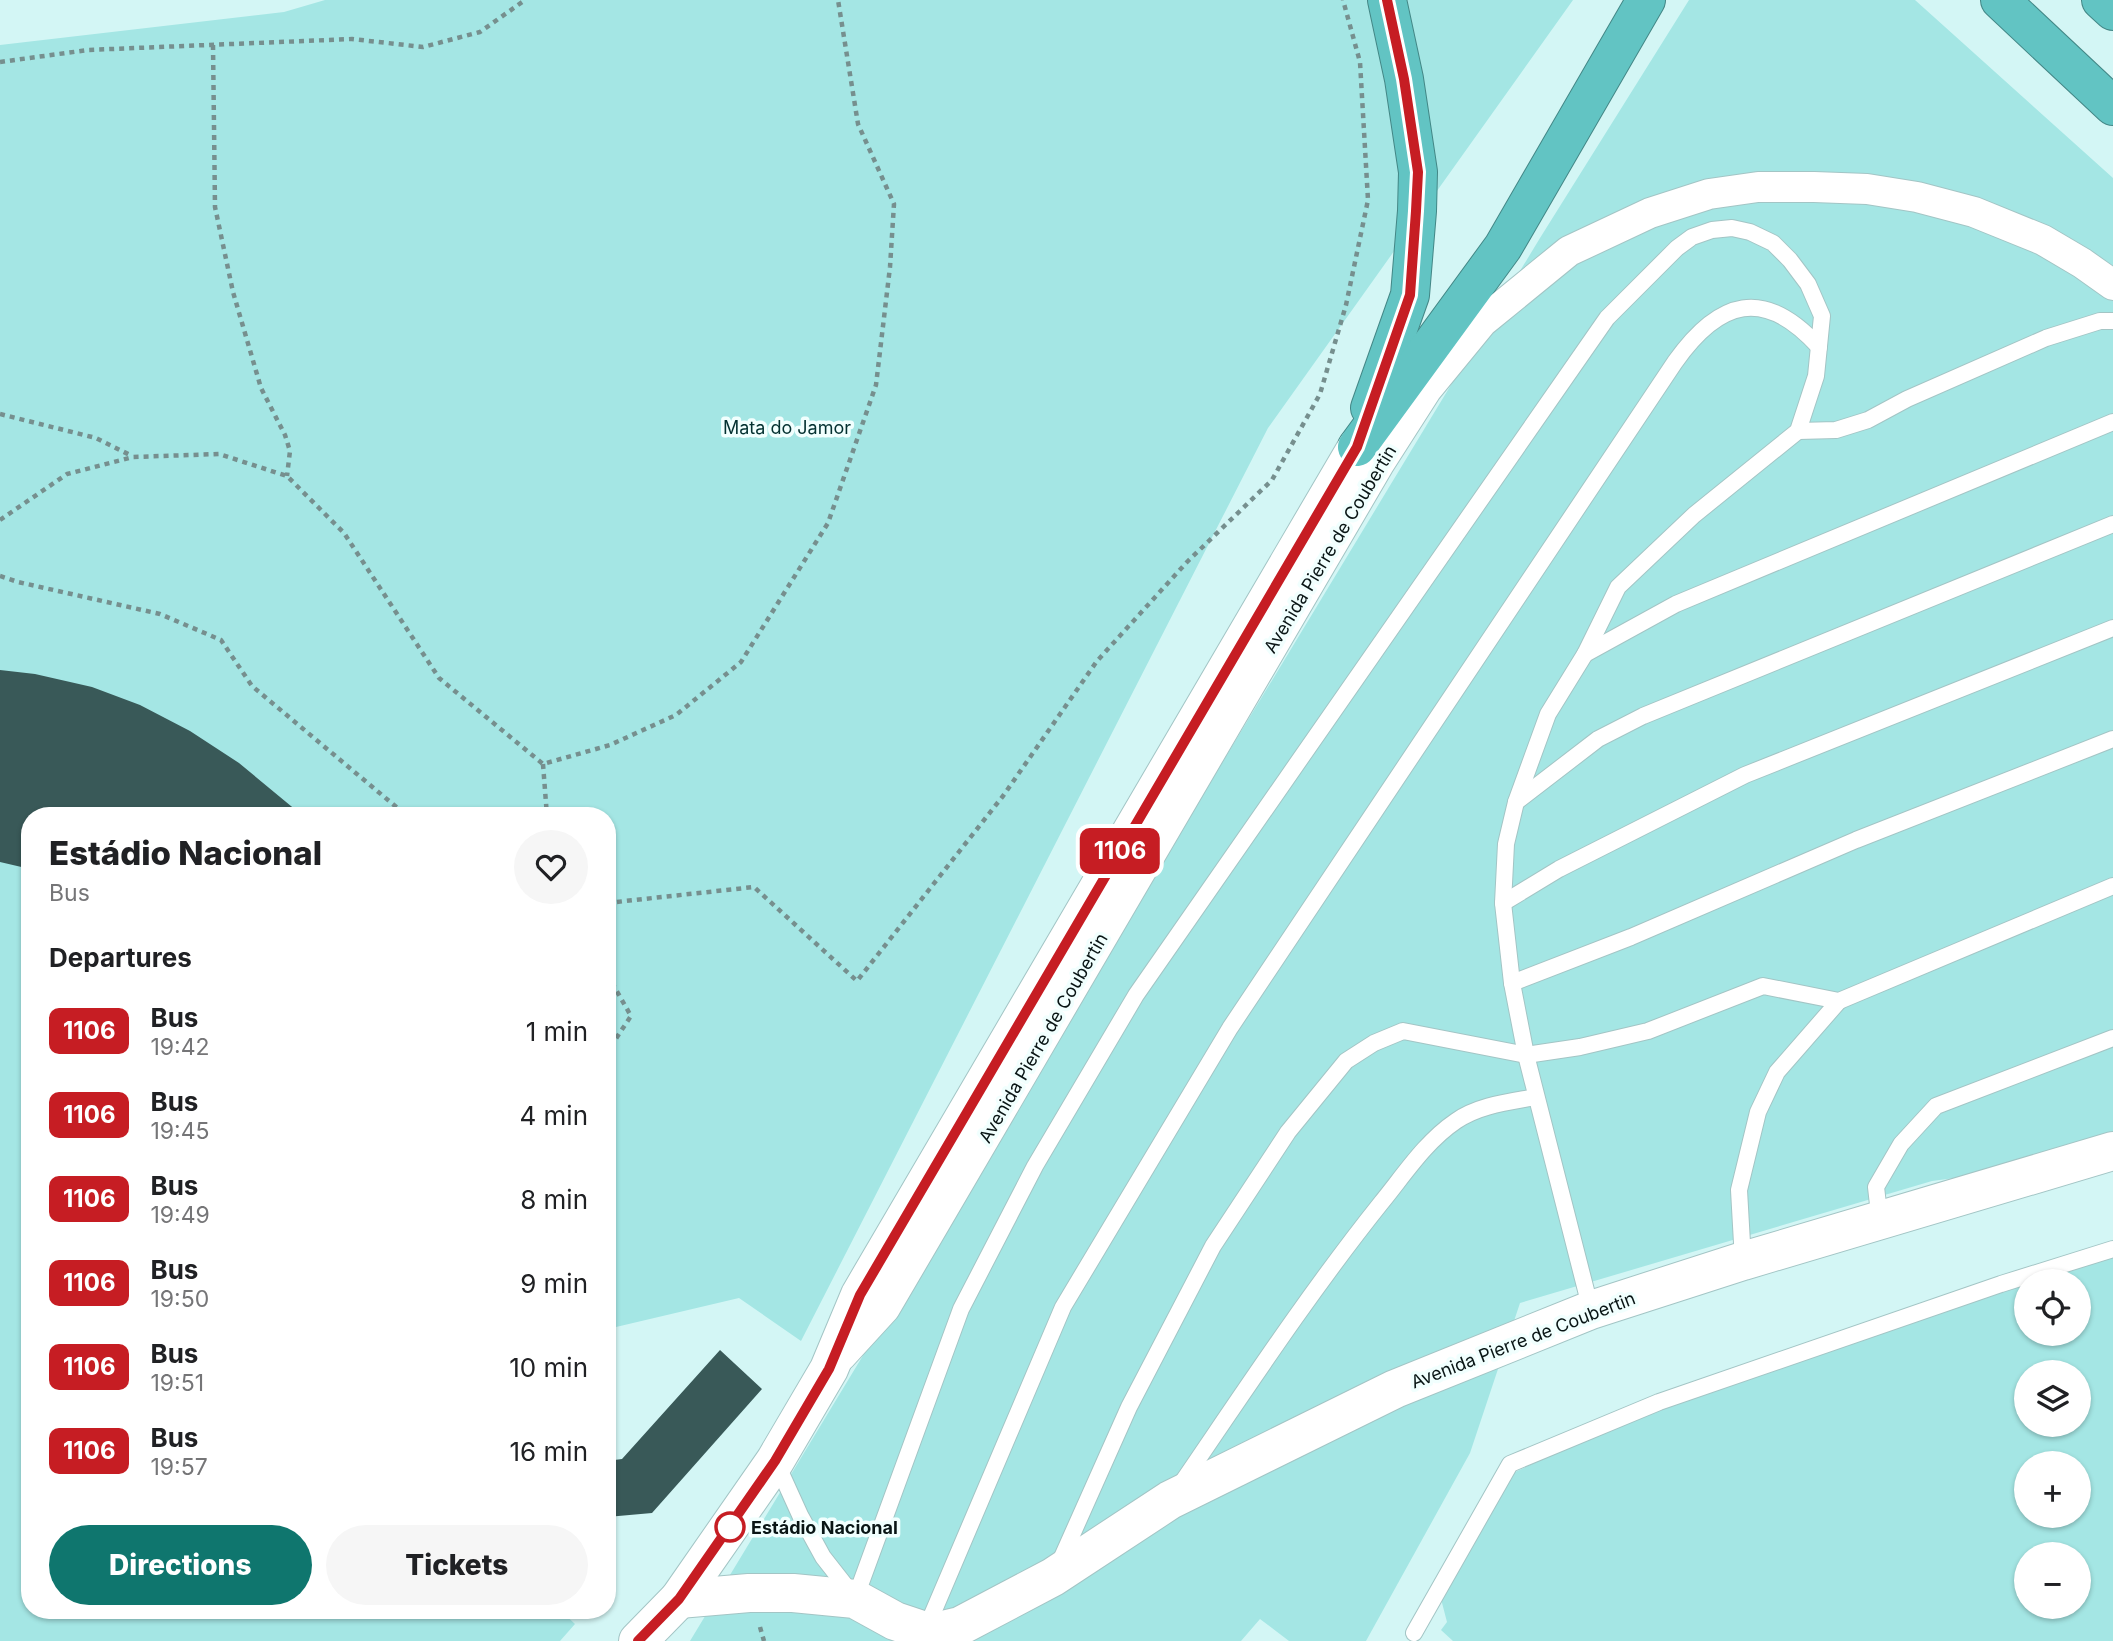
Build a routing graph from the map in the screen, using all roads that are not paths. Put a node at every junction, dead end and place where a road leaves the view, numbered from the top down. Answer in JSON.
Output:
{"nodes":[{"id":1,"x":1387,"y":0,"type":"edge"},
{"id":2,"x":1646,"y":0,"type":"edge"},
{"id":3,"x":2000,"y":0,"type":"edge"},
{"id":4,"x":2101,"y":0,"type":"edge"},
{"id":5,"x":2113,"y":11,"type":"edge"},
{"id":6,"x":2113,"y":106,"type":"edge"},
{"id":7,"x":2113,"y":285,"type":"edge"},
{"id":8,"x":2113,"y":321,"type":"edge"},
{"id":9,"x":1819,"y":347,"type":"junction"},
{"id":10,"x":2113,"y":422,"type":"edge"},
{"id":11,"x":1797,"y":431,"type":"junction"},
{"id":12,"x":1357,"y":447,"type":"junction"},
{"id":13,"x":2113,"y":524,"type":"edge"},
{"id":14,"x":2113,"y":628,"type":"edge"},
{"id":15,"x":1585,"y":654,"type":"junction"},
{"id":16,"x":2113,"y":739,"type":"edge"},
{"id":17,"x":1516,"y":802,"type":"junction"},
{"id":18,"x":2113,"y":886,"type":"edge"},
{"id":19,"x":1503,"y":903,"type":"junction"},
{"id":20,"x":1512,"y":983,"type":"junction"},
{"id":21,"x":1839,"y":1001,"type":"junction"},
{"id":22,"x":2113,"y":1038,"type":"edge"},
{"id":23,"x":1526,"y":1055,"type":"junction"},
{"id":24,"x":1536,"y":1097,"type":"junction"},
{"id":25,"x":2113,"y":1152,"type":"edge"},
{"id":26,"x":2113,"y":1164,"type":"edge"},
{"id":27,"x":2059,"y":1169,"type":"junction"},
{"id":28,"x":1880,"y":1222,"type":"junction"},
{"id":29,"x":2113,"y":1249,"type":"edge"},
{"id":30,"x":1743,"y":1261,"type":"junction"},
{"id":31,"x":1591,"y":1310,"type":"junction"},
{"id":32,"x":829,"y":1369,"type":"junction"},
{"id":33,"x":775,"y":1461,"type":"junction"},
{"id":34,"x":1170,"y":1500,"type":"junction"},
{"id":35,"x":1054,"y":1577,"type":"junction"},
{"id":36,"x":855,"y":1598,"type":"junction"},
{"id":37,"x":679,"y":1599,"type":"junction"},
{"id":38,"x":925,"y":1631,"type":"junction"},
{"id":39,"x":1415,"y":1633,"type":"dead end"},
{"id":40,"x":638,"y":1641,"type":"edge"}],
"edges":[{"from":1,"to":12,"type":"highway"},
{"from":2,"to":12,"type":"highway"},
{"from":3,"to":6,"type":"highway"},
{"from":4,"to":5,"type":"highway"},
{"from":7,"to":32,"type":"street","name":"Avenida Pierre de Coubertin"},
{"from":8,"to":11,"type":"lane"},
{"from":9,"to":11,"type":"lane"},
{"from":9,"to":36,"type":"lane"},
{"from":9,"to":38,"type":"lane"},
{"from":10,"to":15,"type":"lane"},
{"from":11,"to":15,"type":"lane"},
{"from":12,"to":32,"type":"street","name":"Avenida Pierre de Coubertin"},
{"from":13,"to":17,"type":"lane"},
{"from":14,"to":19,"type":"lane"},
{"from":15,"to":17,"type":"lane"},
{"from":16,"to":20,"type":"lane"},
{"from":17,"to":19,"type":"lane"},
{"from":18,"to":21,"type":"lane"},
{"from":19,"to":20,"type":"lane"},
{"from":20,"to":23,"type":"lane"},
{"from":21,"to":23,"type":"lane"},
{"from":21,"to":30,"type":"lane"},
{"from":22,"to":28,"type":"lane"},
{"from":23,"to":24,"type":"lane"},
{"from":23,"to":35,"type":"lane"},
{"from":24,"to":31,"type":"lane"},
{"from":24,"to":34,"type":"lane"},
{"from":25,"to":27,"type":"street","name":"Avenida Pierre de Coubertin"},
{"from":26,"to":27,"type":"street"},
{"from":27,"to":28,"type":"street","name":"Avenida Pierre de Coubertin"},
{"from":28,"to":30,"type":"street","name":"Avenida Pierre de Coubertin"},
{"from":29,"to":39,"type":"lane"},
{"from":30,"to":31,"type":"street","name":"Avenida Pierre de Coubertin"},
{"from":31,"to":34,"type":"street","name":"Avenida Pierre de Coubertin"},
{"from":32,"to":33,"type":"street","name":"Avenida Pierre de Coubertin"},
{"from":33,"to":36,"type":"lane","name":"Avenida Pierre de Coubertin"},
{"from":33,"to":37,"type":"street","name":"Avenida Pierre de Coubertin"},
{"from":34,"to":35,"type":"street","name":"Avenida Pierre de Coubertin"},
{"from":35,"to":38,"type":"street","name":"Avenida Pierre de Coubertin"},
{"from":36,"to":37,"type":"street","name":"Avenida Pierre de Coubertin"},
{"from":36,"to":38,"type":"street","name":"Avenida Pierre de Coubertin"},
{"from":37,"to":40,"type":"street","name":"Avenida Pierre de Coubertin"}]}
